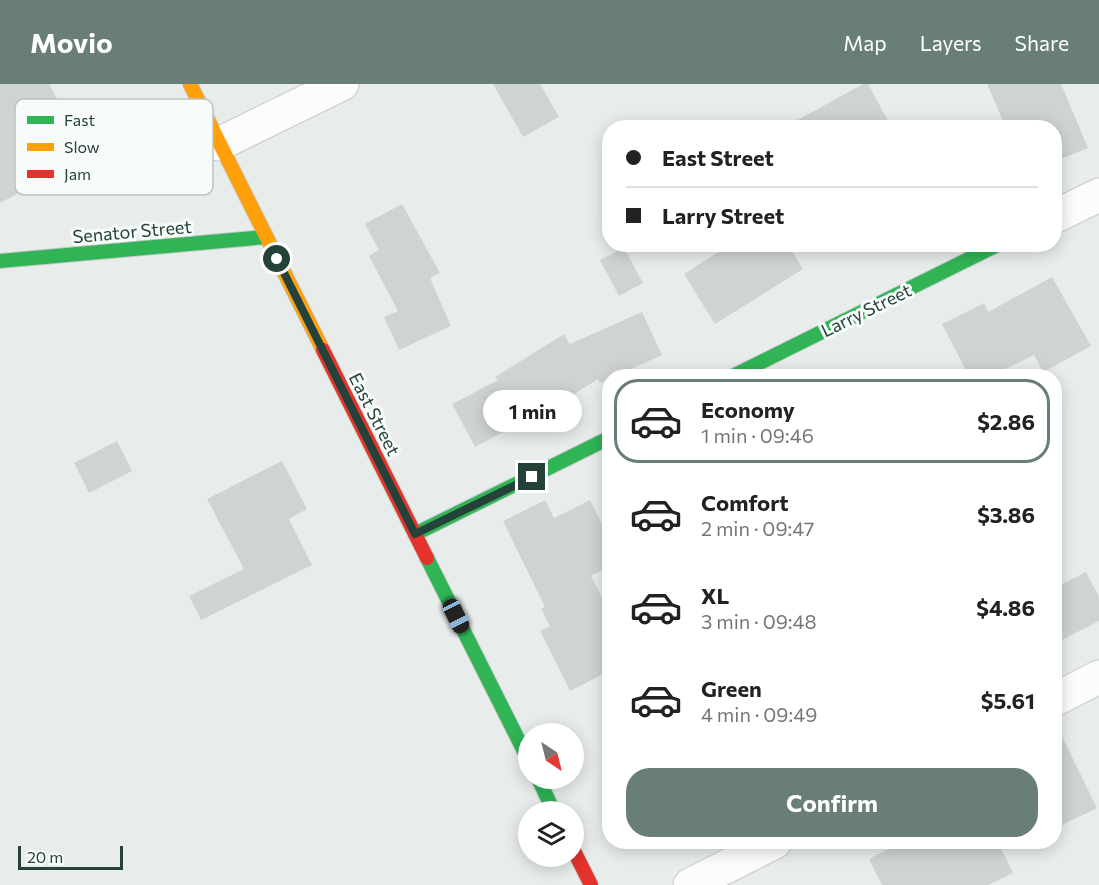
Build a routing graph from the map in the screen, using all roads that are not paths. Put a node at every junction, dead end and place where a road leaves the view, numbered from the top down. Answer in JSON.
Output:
{"nodes":[{"id":1,"x":190,"y":84,"type":"edge"},
{"id":2,"x":342,"y":84,"type":"edge"},
{"id":3,"x":197,"y":99,"type":"edge"},
{"id":4,"x":213,"y":132,"type":"edge"},
{"id":5,"x":219,"y":144,"type":"junction"},
{"id":6,"x":1099,"y":195,"type":"edge"},
{"id":7,"x":1062,"y":213,"type":"edge"},
{"id":8,"x":266,"y":237,"type":"junction"},
{"id":9,"x":983,"y":252,"type":"edge"},
{"id":10,"x":0,"y":261,"type":"edge"},
{"id":11,"x":747,"y":369,"type":"edge"},
{"id":12,"x":602,"y":441,"type":"edge"},
{"id":13,"x":415,"y":534,"type":"junction"},
{"id":14,"x":1099,"y":677,"type":"edge"},
{"id":15,"x":1062,"y":696,"type":"edge"},
{"id":16,"x":518,"y":739,"type":"edge"},
{"id":17,"x":761,"y":849,"type":"edge"},
{"id":18,"x":582,"y":867,"type":"edge"},
{"id":19,"x":591,"y":885,"type":"edge"},
{"id":20,"x":690,"y":885,"type":"edge"}],
"edges":[{"from":1,"to":3,"type":"street","name":"East Street"},
{"from":2,"to":5,"type":"street"},
{"from":4,"to":5,"type":"street","name":"East Street"},
{"from":5,"to":8,"type":"street","name":"East Street"},
{"from":6,"to":7,"type":"street"},
{"from":8,"to":10,"type":"street","name":"Senator Street"},
{"from":8,"to":13,"type":"street","name":"East Street"},
{"from":9,"to":11,"type":"street","name":"Larry Street"},
{"from":12,"to":13,"type":"street"},
{"from":13,"to":16,"type":"street","name":"East Street"},
{"from":14,"to":15,"type":"street"},
{"from":17,"to":20,"type":"street"},
{"from":18,"to":19,"type":"street"}]}
